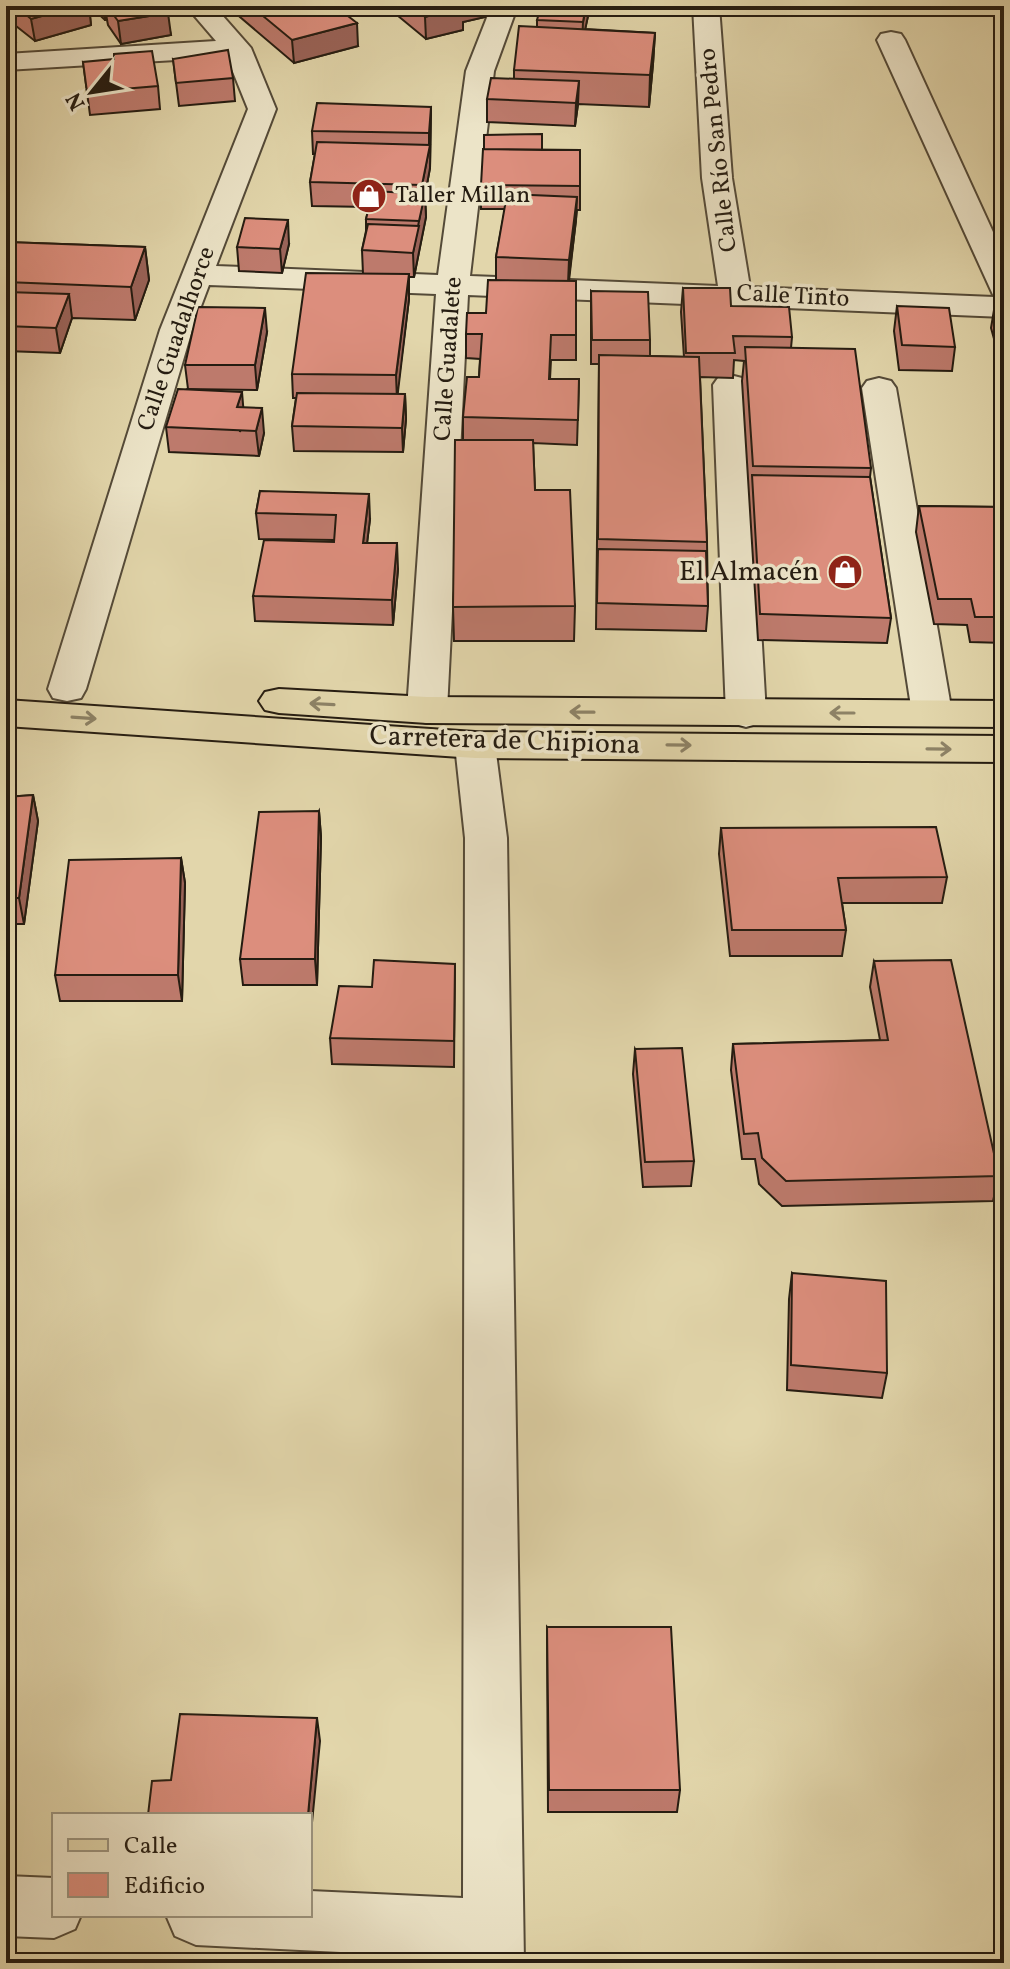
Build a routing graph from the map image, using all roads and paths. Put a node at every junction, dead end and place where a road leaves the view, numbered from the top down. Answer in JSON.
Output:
{"nodes":[{"id":1,"x":199,"y":6,"type":"edge"},
{"id":2,"x":706,"y":6,"type":"edge"},
{"id":3,"x":498,"y":9,"type":"edge"},
{"id":4,"x":891,"y":40,"type":"dead end"},
{"id":5,"x":237,"y":48,"type":"junction"},
{"id":6,"x":6,"y":62,"type":"edge"},
{"id":7,"x":197,"y":275,"type":"junction"},
{"id":8,"x":453,"y":284,"type":"junction"},
{"id":9,"x":1004,"y":290,"type":"edge"},
{"id":10,"x":735,"y":294,"type":"junction"},
{"id":11,"x":1004,"y":307,"type":"edge"},
{"id":12,"x":730,"y":385,"type":"dead end"},
{"id":13,"x":879,"y":388,"type":"dead end"},
{"id":14,"x":6,"y":685,"type":"edge"},
{"id":15,"x":67,"y":689,"type":"junction"},
{"id":16,"x":427,"y":710,"type":"junction"},
{"id":17,"x":6,"y":713,"type":"edge"},
{"id":18,"x":932,"y":713,"type":"junction"},
{"id":19,"x":746,"y":714,"type":"junction"},
{"id":20,"x":1004,"y":714,"type":"edge"},
{"id":21,"x":475,"y":745,"type":"junction"},
{"id":22,"x":1004,"y":749,"type":"edge"},
{"id":23,"x":6,"y":1906,"type":"edge"},
{"id":24,"x":52,"y":1908,"type":"edge"},
{"id":25,"x":215,"y":1917,"type":"edge"},
{"id":26,"x":492,"y":1946,"type":"edge"}],
"edges":[{"from":1,"to":5,"type":"street","name":"Calle Guadalhorce"},
{"from":2,"to":10,"type":"street","name":"Calle Río San Pedro"},
{"from":3,"to":8,"type":"street","name":"Calle Guadalete"},
{"from":4,"to":9,"type":"street"},
{"from":5,"to":6,"type":"street"},
{"from":5,"to":7,"type":"street","name":"Calle Guadalhorce"},
{"from":7,"to":8,"type":"street","name":"Calle Tinto"},
{"from":7,"to":15,"type":"street","name":"Calle Guadalhorce"},
{"from":8,"to":10,"type":"street","name":"Calle Tinto"},
{"from":8,"to":16,"type":"street","name":"Calle Guadalete"},
{"from":10,"to":11,"type":"street","name":"Calle Tinto"},
{"from":12,"to":19,"type":"street"},
{"from":13,"to":18,"type":"street"},
{"from":14,"to":15,"type":"main road","name":"Carretera de Chipiona"},
{"from":16,"to":15,"type":"main road","name":"Carretera de Chipiona","one_way":true},
{"from":19,"to":16,"type":"main road","name":"Carretera de Chipiona","one_way":true},
{"from":17,"to":21,"type":"main road","name":"Carretera de Chipiona","one_way":true},
{"from":18,"to":19,"type":"main road","name":"Carretera de Chipiona","one_way":true},
{"from":18,"to":20,"type":"main road","name":"Carretera de Chipiona"},
{"from":21,"to":22,"type":"main road","name":"Carretera de Chipiona","one_way":true},
{"from":21,"to":26,"type":"street"},
{"from":23,"to":24,"type":"street"},
{"from":25,"to":26,"type":"street"}]}
